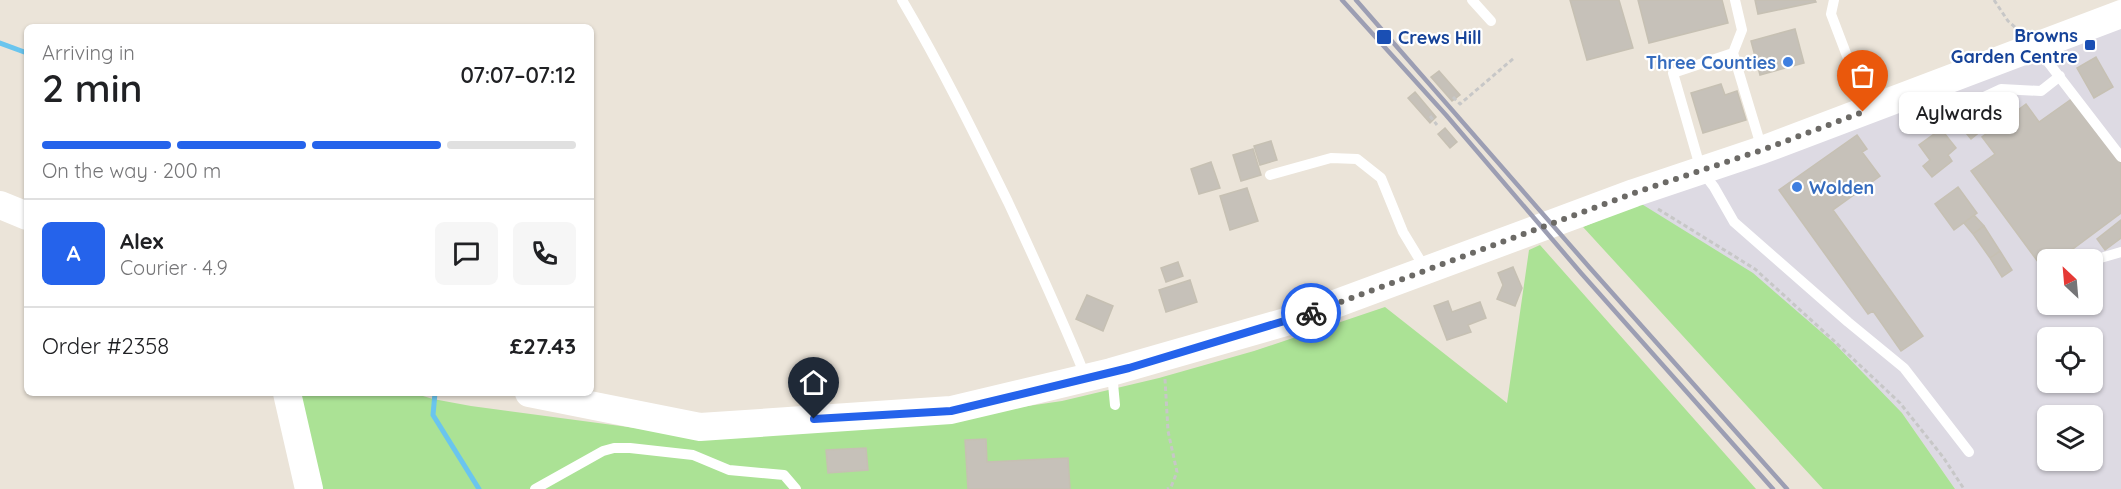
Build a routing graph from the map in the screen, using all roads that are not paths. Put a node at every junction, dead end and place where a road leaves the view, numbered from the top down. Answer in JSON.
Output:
{"nodes":[{"id":1,"x":902,"y":0,"type":"edge"},
{"id":2,"x":1472,"y":0,"type":"edge"},
{"id":3,"x":1735,"y":0,"type":"edge"},
{"id":4,"x":1834,"y":0,"type":"edge"},
{"id":5,"x":2121,"y":14,"type":"edge"},
{"id":6,"x":1491,"y":21,"type":"dead end"},
{"id":7,"x":2036,"y":46,"type":"junction"},
{"id":8,"x":1733,"y":53,"type":"junction"},
{"id":9,"x":1847,"y":56,"type":"dead end"},
{"id":10,"x":2060,"y":76,"type":"junction"},
{"id":11,"x":1903,"y":97,"type":"junction"},
{"id":12,"x":1762,"y":150,"type":"junction"},
{"id":13,"x":2121,"y":157,"type":"edge"},
{"id":14,"x":1701,"y":170,"type":"junction"},
{"id":15,"x":1270,"y":175,"type":"dead end"},
{"id":16,"x":0,"y":205,"type":"edge"},
{"id":17,"x":24,"y":215,"type":"edge"},
{"id":18,"x":2121,"y":252,"type":"edge"},
{"id":19,"x":2103,"y":257,"type":"edge"},
{"id":20,"x":1426,"y":271,"type":"junction"},
{"id":21,"x":1099,"y":375,"type":"junction"},
{"id":22,"x":288,"y":396,"type":"edge"},
{"id":23,"x":544,"y":396,"type":"edge"},
{"id":24,"x":1115,"y":405,"type":"dead end"},
{"id":25,"x":1970,"y":452,"type":"dead end"},
{"id":26,"x":309,"y":489,"type":"edge"},
{"id":27,"x":535,"y":489,"type":"edge"},
{"id":28,"x":796,"y":489,"type":"edge"}],
"edges":[{"from":1,"to":21,"type":"lane"},
{"from":2,"to":6,"type":"lane"},
{"from":3,"to":8,"type":"lane"},
{"from":4,"to":9,"type":"lane"},
{"from":5,"to":7,"type":"street"},
{"from":7,"to":10,"type":"lane"},
{"from":7,"to":11,"type":"street"},
{"from":8,"to":12,"type":"lane"},
{"from":8,"to":14,"type":"lane"},
{"from":10,"to":11,"type":"lane"},
{"from":10,"to":13,"type":"lane"},
{"from":11,"to":12,"type":"street"},
{"from":12,"to":14,"type":"street"},
{"from":14,"to":20,"type":"street"},
{"from":14,"to":25,"type":"lane"},
{"from":15,"to":20,"type":"lane"},
{"from":16,"to":17,"type":"street"},
{"from":18,"to":19,"type":"lane"},
{"from":20,"to":21,"type":"street"},
{"from":21,"to":23,"type":"street"},
{"from":21,"to":24,"type":"lane"},
{"from":22,"to":26,"type":"street"},
{"from":27,"to":28,"type":"lane"}]}
